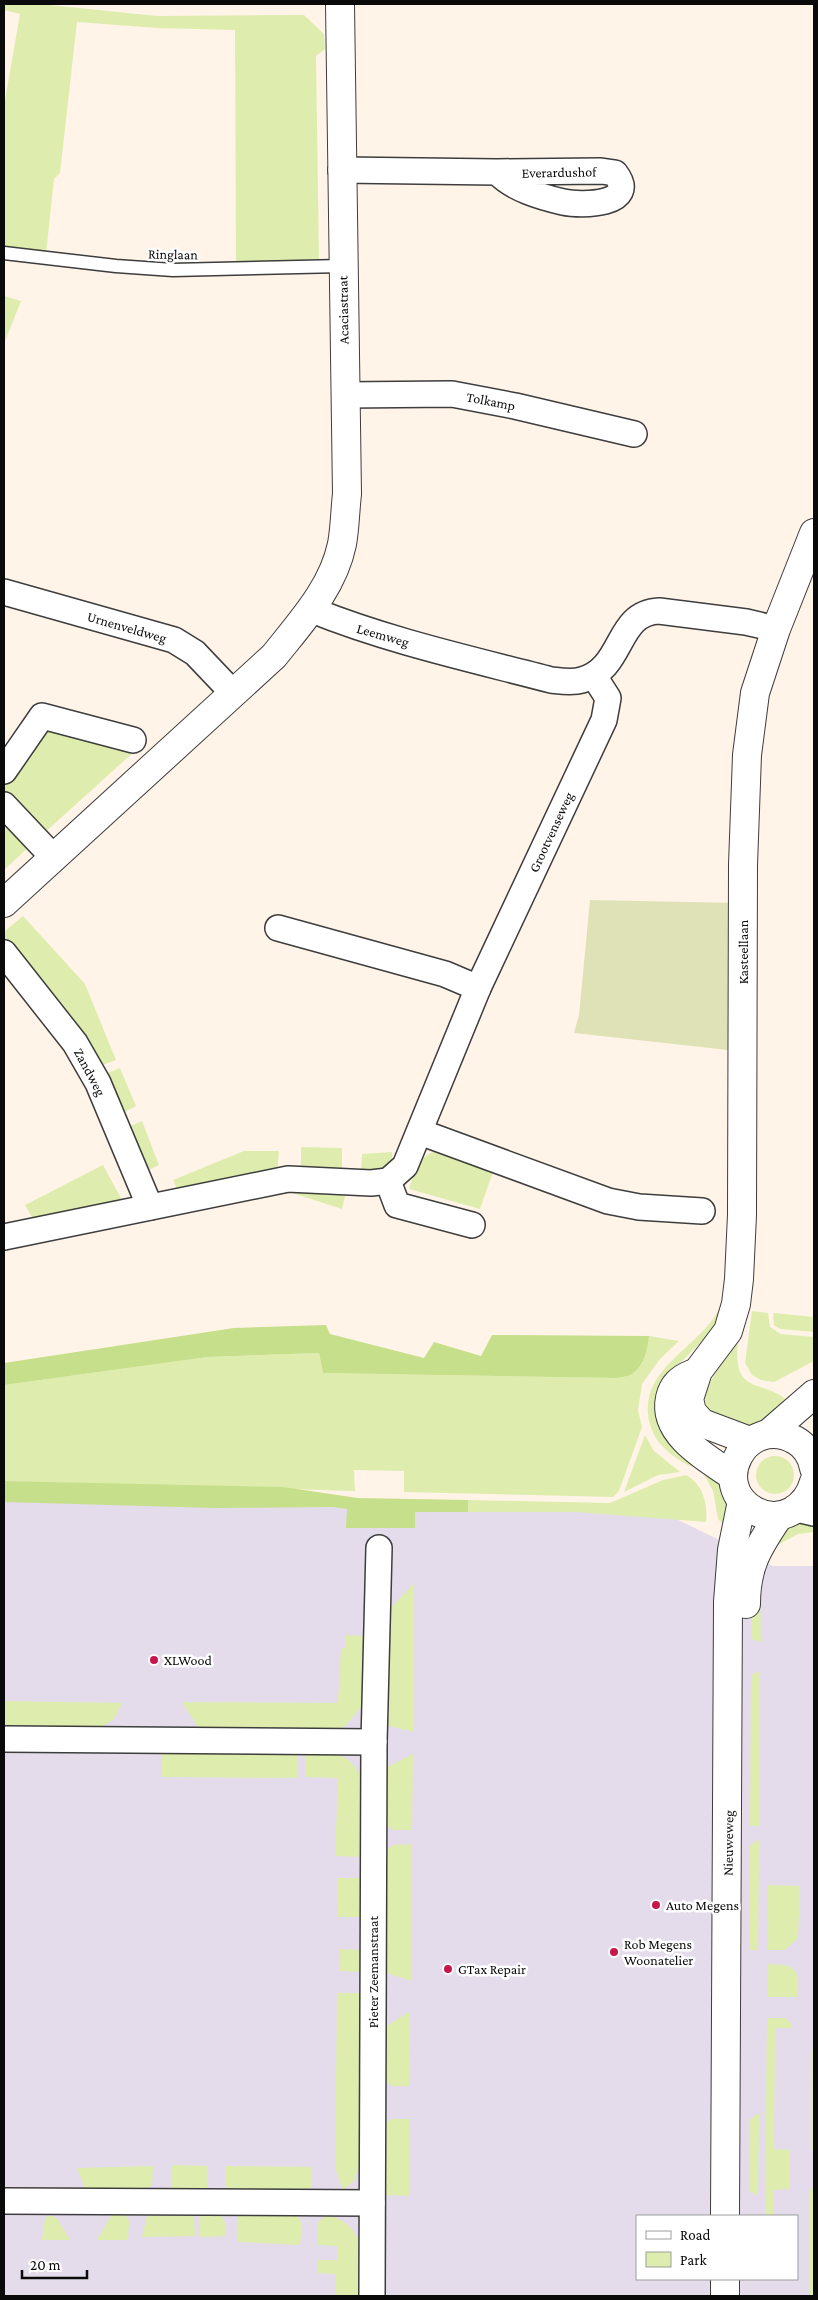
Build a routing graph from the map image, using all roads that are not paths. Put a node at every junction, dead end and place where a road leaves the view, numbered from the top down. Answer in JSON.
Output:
{"nodes":[{"id":1,"x":340,"y":4,"type":"edge"},
{"id":2,"x":341,"y":170,"type":"junction"},
{"id":3,"x":497,"y":172,"type":"dead end"},
{"id":4,"x":4,"y":253,"type":"edge"},
{"id":5,"x":342,"y":266,"type":"junction"},
{"id":6,"x":345,"y":395,"type":"junction"},
{"id":7,"x":634,"y":434,"type":"dead end"},
{"id":8,"x":814,"y":533,"type":"edge"},
{"id":9,"x":4,"y":592,"type":"edge"},
{"id":10,"x":312,"y":610,"type":"junction"},
{"id":11,"x":776,"y":629,"type":"junction"},
{"id":12,"x":594,"y":676,"type":"junction"},
{"id":13,"x":233,"y":693,"type":"junction"},
{"id":14,"x":133,"y":740,"type":"dead end"},
{"id":15,"x":4,"y":771,"type":"edge"},
{"id":16,"x":4,"y":805,"type":"edge"},
{"id":17,"x":60,"y":861,"type":"junction"},
{"id":18,"x":4,"y":903,"type":"edge"},
{"id":19,"x":278,"y":928,"type":"dead end"},
{"id":20,"x":4,"y":953,"type":"edge"},
{"id":21,"x":478,"y":988,"type":"junction"},
{"id":22,"x":420,"y":1132,"type":"junction"},
{"id":23,"x":388,"y":1181,"type":"junction"},
{"id":24,"x":150,"y":1206,"type":"junction"},
{"id":25,"x":702,"y":1211,"type":"dead end"},
{"id":26,"x":472,"y":1225,"type":"dead end"},
{"id":27,"x":4,"y":1237,"type":"edge"},
{"id":28,"x":698,"y":1371,"type":"junction"},
{"id":29,"x":814,"y":1394,"type":"edge"},
{"id":30,"x":759,"y":1438,"type":"junction"},
{"id":31,"x":812,"y":1450,"type":"edge"},
{"id":32,"x":733,"y":1476,"type":"junction"},
{"id":33,"x":814,"y":1482,"type":"edge"},
{"id":34,"x":742,"y":1501,"type":"junction"},
{"id":35,"x":797,"y":1513,"type":"edge"},
{"id":36,"x":379,"y":1548,"type":"dead end"},
{"id":37,"x":4,"y":1739,"type":"edge"},
{"id":38,"x":374,"y":1742,"type":"junction"},
{"id":39,"x":4,"y":2201,"type":"edge"},
{"id":40,"x":372,"y":2203,"type":"junction"},
{"id":41,"x":726,"y":2215,"type":"edge"},
{"id":42,"x":743,"y":2215,"type":"edge"},
{"id":43,"x":725,"y":2280,"type":"edge"},
{"id":44,"x":742,"y":2280,"type":"edge"},
{"id":45,"x":372,"y":2296,"type":"edge"},
{"id":46,"x":725,"y":2296,"type":"edge"},
{"id":47,"x":742,"y":2296,"type":"edge"}],
"edges":[{"from":1,"to":2,"type":"street","name":"Acaciastraat"},
{"from":2,"to":3,"type":"street"},
{"from":2,"to":5,"type":"street","name":"Acaciastraat"},
{"from":4,"to":5,"type":"lane","name":"Ringlaan"},
{"from":5,"to":6,"type":"street","name":"Acaciastraat"},
{"from":6,"to":7,"type":"street","name":"Tolkamp"},
{"from":6,"to":10,"type":"street","name":"Acaciastraat"},
{"from":8,"to":11,"type":"street","name":"Kasteellaan"},
{"from":9,"to":13,"type":"street","name":"Urnenveldweg"},
{"from":10,"to":12,"type":"street","name":"Leemweg"},
{"from":10,"to":13,"type":"street"},
{"from":11,"to":12,"type":"street"},
{"from":11,"to":28,"type":"street","name":"Kasteellaan"},
{"from":12,"to":21,"type":"street","name":"Grootvenseweg"},
{"from":13,"to":17,"type":"street"},
{"from":14,"to":15,"type":"street"},
{"from":16,"to":17,"type":"street"},
{"from":17,"to":18,"type":"street"},
{"from":19,"to":21,"type":"street"},
{"from":20,"to":24,"type":"street","name":"Zandweg"},
{"from":21,"to":22,"type":"street","name":"Grootvenseweg"},
{"from":22,"to":23,"type":"street","name":"Grootvenseweg"},
{"from":22,"to":25,"type":"street"},
{"from":23,"to":24,"type":"street"},
{"from":23,"to":26,"type":"street"},
{"from":24,"to":27,"type":"street"},
{"from":28,"to":30,"type":"street","name":"Kasteellaan"},
{"from":28,"to":32,"type":"street","name":"Kasteellaan"},
{"from":29,"to":30,"type":"street"},
{"from":30,"to":31,"type":"street","name":"Kasteellaan"},
{"from":30,"to":32,"type":"street"},
{"from":32,"to":34,"type":"street"},
{"from":33,"to":35,"type":"street","name":"Nieuweweg"},
{"from":34,"to":35,"type":"street"},
{"from":34,"to":41,"type":"street","name":"Nieuweweg"},
{"from":35,"to":42,"type":"street","name":"Nieuweweg"},
{"from":36,"to":38,"type":"street","name":"Pieter Zeemanstraat"},
{"from":37,"to":38,"type":"street"},
{"from":38,"to":40,"type":"street","name":"Pieter Zeemanstraat"},
{"from":39,"to":40,"type":"street"},
{"from":40,"to":45,"type":"street","name":"Pieter Zeemanstraat"},
{"from":43,"to":46,"type":"street"},
{"from":44,"to":47,"type":"street"}]}
